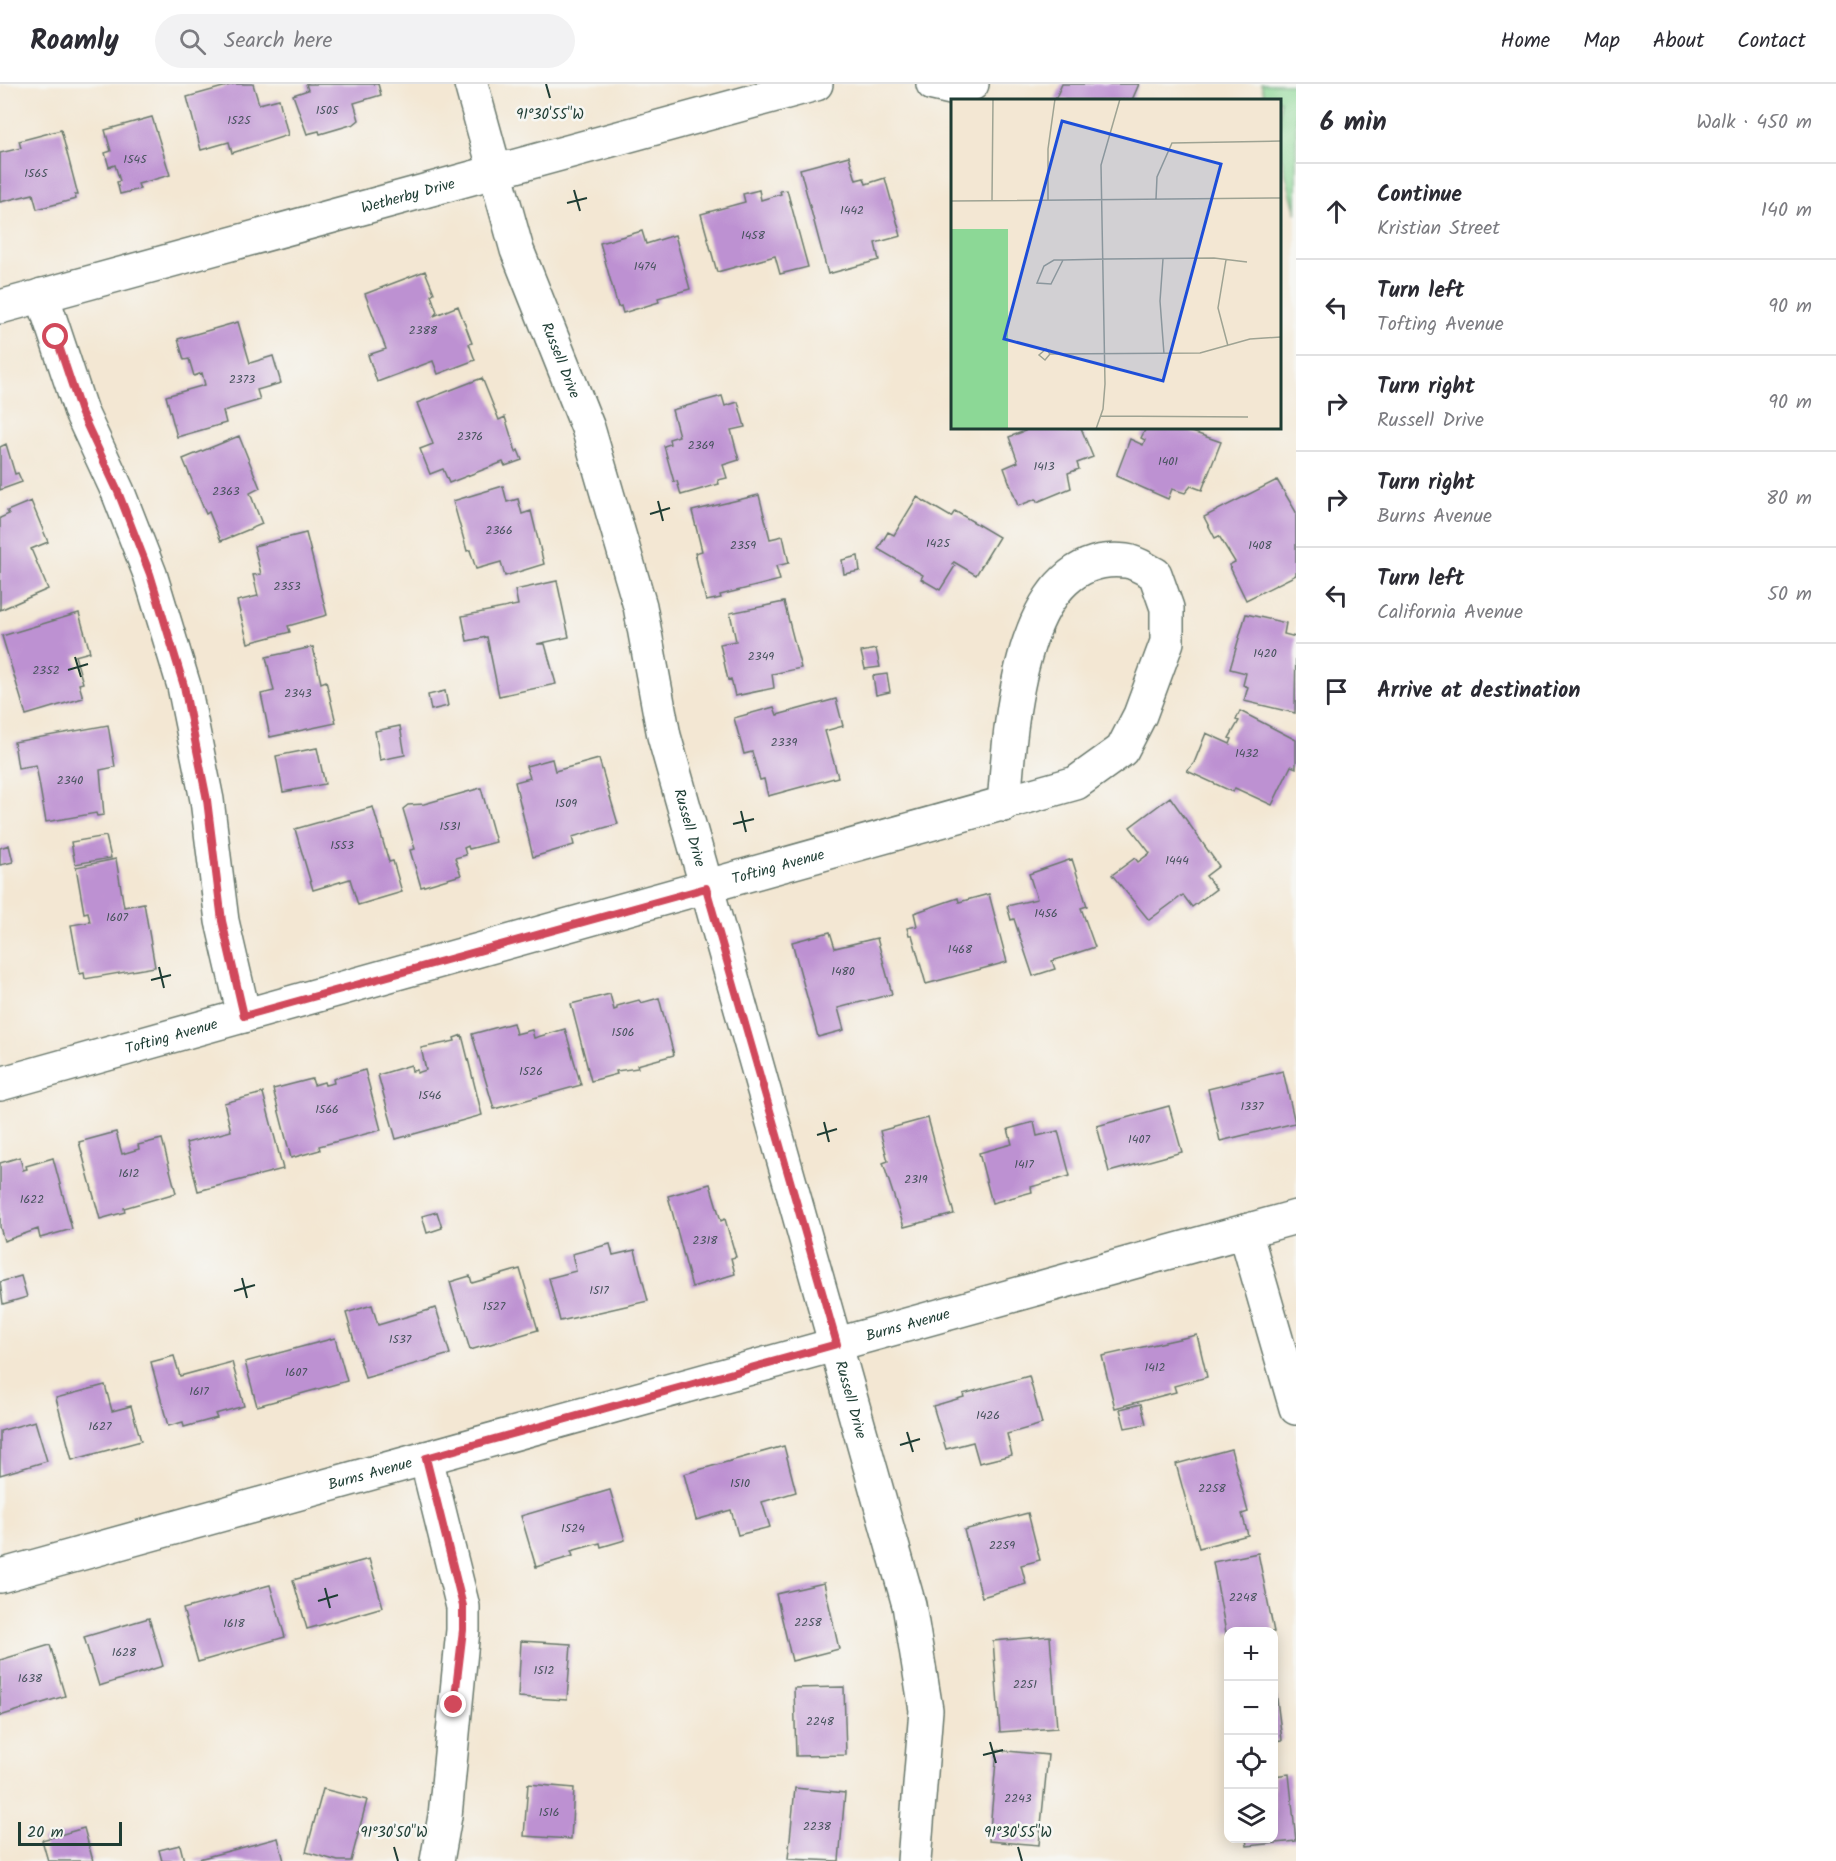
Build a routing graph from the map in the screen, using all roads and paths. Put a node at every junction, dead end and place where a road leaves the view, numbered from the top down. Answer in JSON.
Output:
{"nodes":[{"id":1,"x":471,"y":84,"type":"edge"},
{"id":2,"x":816,"y":84,"type":"edge"},
{"id":3,"x":933,"y":84,"type":"edge"},
{"id":4,"x":972,"y":84,"type":"edge"},
{"id":5,"x":495,"y":172,"type":"junction"},
{"id":6,"x":42,"y":295,"type":"junction"},
{"id":7,"x":0,"y":307,"type":"edge"},
{"id":8,"x":1004,"y":805,"type":"junction"},
{"id":9,"x":706,"y":888,"type":"junction"},
{"id":10,"x":244,"y":1016,"type":"junction"},
{"id":11,"x":0,"y":1084,"type":"edge"},
{"id":12,"x":1296,"y":1217,"type":"edge"},
{"id":13,"x":1245,"y":1231,"type":"junction"},
{"id":14,"x":837,"y":1344,"type":"junction"},
{"id":15,"x":1296,"y":1408,"type":"edge"},
{"id":16,"x":426,"y":1458,"type":"junction"},
{"id":17,"x":0,"y":1576,"type":"edge"},
{"id":18,"x":437,"y":1861,"type":"edge"},
{"id":19,"x":914,"y":1861,"type":"edge"}],
"edges":[{"from":1,"to":5,"type":"street","name":"Russell Drive"},
{"from":2,"to":5,"type":"street","name":"Wetherby Drive"},
{"from":3,"to":4,"type":"street"},
{"from":5,"to":6,"type":"street","name":"Wetherby Drive"},
{"from":5,"to":9,"type":"street","name":"Russell Drive"},
{"from":6,"to":7,"type":"street","name":"Wetherby Drive"},
{"from":6,"to":10,"type":"street"},
{"from":8,"to":8,"type":"street","name":"Tofting Avenue"},
{"from":8,"to":9,"type":"street","name":"Tofting Avenue"},
{"from":9,"to":10,"type":"street","name":"Tofting Avenue"},
{"from":9,"to":14,"type":"street","name":"Russell Drive"},
{"from":10,"to":11,"type":"street","name":"Tofting Avenue"},
{"from":12,"to":13,"type":"street","name":"Burns Avenue"},
{"from":13,"to":14,"type":"street","name":"Burns Avenue"},
{"from":13,"to":15,"type":"street"},
{"from":14,"to":16,"type":"street","name":"Burns Avenue"},
{"from":14,"to":19,"type":"street","name":"Russell Drive"},
{"from":16,"to":17,"type":"street","name":"Burns Avenue"},
{"from":16,"to":18,"type":"street"}]}
